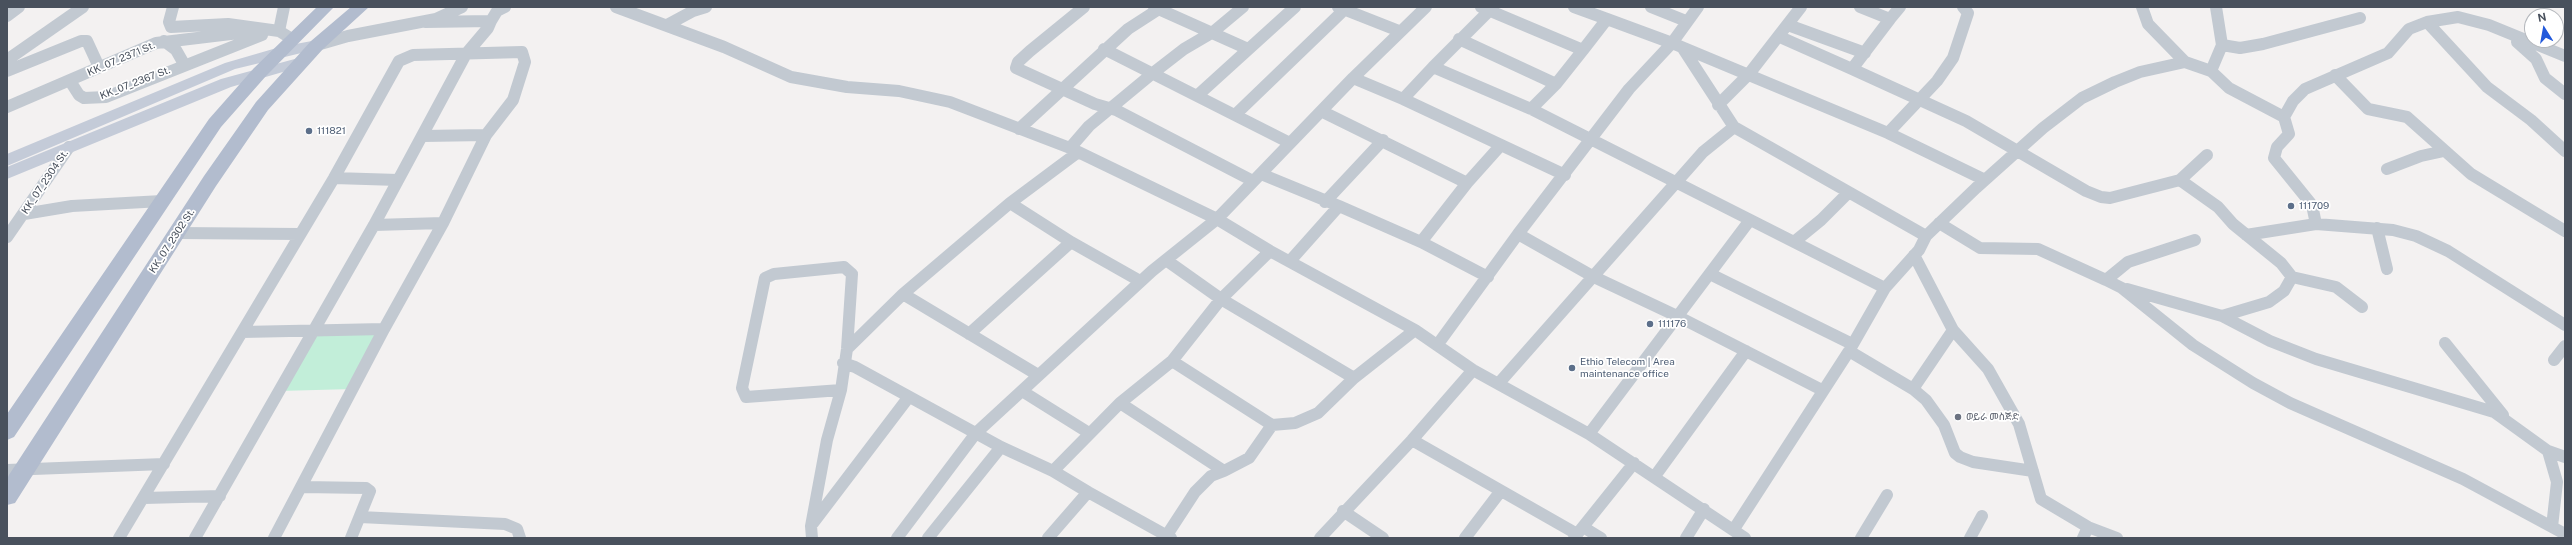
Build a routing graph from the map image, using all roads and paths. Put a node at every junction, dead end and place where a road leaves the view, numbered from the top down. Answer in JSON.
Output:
{"nodes":[{"id":1,"x":19,"y":7,"type":"edge"},
{"id":2,"x":83,"y":7,"type":"edge"},
{"id":3,"x":173,"y":7,"type":"edge"},
{"id":4,"x":284,"y":7,"type":"edge"},
{"id":5,"x":326,"y":7,"type":"edge"},
{"id":6,"x":361,"y":7,"type":"edge"},
{"id":7,"x":462,"y":7,"type":"edge"},
{"id":8,"x":505,"y":7,"type":"edge"},
{"id":9,"x":616,"y":7,"type":"edge"},
{"id":10,"x":706,"y":7,"type":"edge"},
{"id":11,"x":1084,"y":7,"type":"edge"},
{"id":12,"x":1243,"y":7,"type":"edge"},
{"id":13,"x":1295,"y":7,"type":"edge"},
{"id":14,"x":1426,"y":7,"type":"edge"},
{"id":15,"x":1574,"y":7,"type":"edge"},
{"id":16,"x":1651,"y":7,"type":"edge"},
{"id":17,"x":1698,"y":7,"type":"edge"},
{"id":18,"x":1800,"y":7,"type":"edge"},
{"id":19,"x":1860,"y":7,"type":"edge"},
{"id":20,"x":1900,"y":7,"type":"edge"},
{"id":21,"x":1963,"y":7,"type":"edge"},
{"id":22,"x":2142,"y":7,"type":"edge"},
{"id":23,"x":2216,"y":7,"type":"edge"},
{"id":24,"x":1159,"y":8,"type":"edge"},
{"id":25,"x":1341,"y":8,"type":"edge"},
{"id":26,"x":1485,"y":9,"type":"edge"},
{"id":27,"x":1593,"y":10,"type":"edge"},
{"id":28,"x":7,"y":16,"type":"edge"},
{"id":29,"x":2360,"y":18,"type":"dead end"},
{"id":30,"x":1607,"y":19,"type":"junction"},
{"id":31,"x":1890,"y":19,"type":"junction"},
{"id":32,"x":491,"y":21,"type":"junction"},
{"id":33,"x":1686,"y":21,"type":"junction"},
{"id":34,"x":425,"y":22,"type":"junction"},
{"id":35,"x":2427,"y":22,"type":"junction"},
{"id":36,"x":667,"y":25,"type":"junction"},
{"id":37,"x":1788,"y":25,"type":"junction"},
{"id":38,"x":1399,"y":31,"type":"junction"},
{"id":39,"x":1213,"y":32,"type":"junction"},
{"id":40,"x":277,"y":33,"type":"junction"},
{"id":41,"x":2507,"y":33,"type":"junction"},
{"id":42,"x":1780,"y":37,"type":"junction"},
{"id":43,"x":1459,"y":38,"type":"junction"},
{"id":44,"x":164,"y":41,"type":"junction"},
{"id":45,"x":318,"y":45,"type":"junction"},
{"id":46,"x":1677,"y":45,"type":"junction"},
{"id":47,"x":2222,"y":45,"type":"junction"},
{"id":48,"x":1104,"y":49,"type":"junction"},
{"id":49,"x":1248,"y":49,"type":"junction"},
{"id":50,"x":1583,"y":50,"type":"junction"},
{"id":51,"x":280,"y":52,"type":"junction"},
{"id":52,"x":1865,"y":53,"type":"junction"},
{"id":53,"x":466,"y":54,"type":"junction"},
{"id":54,"x":2565,"y":56,"type":"edge"},
{"id":55,"x":7,"y":60,"type":"edge"},
{"id":56,"x":302,"y":62,"type":"junction"},
{"id":57,"x":2186,"y":62,"type":"junction"},
{"id":58,"x":184,"y":64,"type":"junction"},
{"id":59,"x":1433,"y":66,"type":"junction"},
{"id":60,"x":99,"y":67,"type":"junction"},
{"id":61,"x":1852,"y":69,"type":"junction"},
{"id":62,"x":7,"y":71,"type":"edge"},
{"id":63,"x":2211,"y":71,"type":"junction"},
{"id":64,"x":260,"y":72,"type":"junction"},
{"id":65,"x":1153,"y":72,"type":"junction"},
{"id":66,"x":1749,"y":74,"type":"junction"},
{"id":67,"x":2335,"y":75,"type":"junction"},
{"id":68,"x":1353,"y":78,"type":"junction"},
{"id":69,"x":70,"y":81,"type":"junction"},
{"id":70,"x":1556,"y":84,"type":"junction"},
{"id":71,"x":1060,"y":89,"type":"junction"},
{"id":72,"x":2565,"y":94,"type":"edge"},
{"id":73,"x":1198,"y":95,"type":"junction"},
{"id":74,"x":1919,"y":98,"type":"junction"},
{"id":75,"x":1403,"y":100,"type":"junction"},
{"id":76,"x":1718,"y":105,"type":"junction"},
{"id":77,"x":7,"y":107,"type":"edge"},
{"id":78,"x":1111,"y":109,"type":"junction"},
{"id":79,"x":1531,"y":109,"type":"junction"},
{"id":80,"x":1321,"y":112,"type":"junction"},
{"id":81,"x":1236,"y":114,"type":"junction"},
{"id":82,"x":2284,"y":117,"type":"junction"},
{"id":83,"x":1734,"y":127,"type":"junction"},
{"id":84,"x":1019,"y":129,"type":"junction"},
{"id":85,"x":1888,"y":133,"type":"junction"},
{"id":86,"x":486,"y":135,"type":"junction"},
{"id":87,"x":423,"y":136,"type":"junction"},
{"id":88,"x":1383,"y":140,"type":"junction"},
{"id":89,"x":1592,"y":140,"type":"junction"},
{"id":90,"x":1290,"y":144,"type":"junction"},
{"id":91,"x":1501,"y":145,"type":"junction"},
{"id":92,"x":69,"y":147,"type":"junction"},
{"id":93,"x":1074,"y":150,"type":"junction"},
{"id":94,"x":2019,"y":150,"type":"junction"},
{"id":95,"x":2444,"y":151,"type":"junction"},
{"id":96,"x":2565,"y":151,"type":"edge"},
{"id":97,"x":2208,"y":156,"type":"dead end"},
{"id":98,"x":7,"y":160,"type":"edge"},
{"id":99,"x":2387,"y":169,"type":"dead end"},
{"id":100,"x":7,"y":173,"type":"edge"},
{"id":101,"x":1565,"y":175,"type":"junction"},
{"id":102,"x":334,"y":178,"type":"junction"},
{"id":103,"x":1257,"y":178,"type":"junction"},
{"id":104,"x":398,"y":180,"type":"junction"},
{"id":105,"x":1985,"y":180,"type":"junction"},
{"id":106,"x":2180,"y":180,"type":"junction"},
{"id":107,"x":1467,"y":183,"type":"junction"},
{"id":108,"x":1678,"y":183,"type":"junction"},
{"id":109,"x":1848,"y":193,"type":"junction"},
{"id":110,"x":162,"y":201,"type":"junction"},
{"id":111,"x":1325,"y":202,"type":"junction"},
{"id":112,"x":1010,"y":204,"type":"junction"},
{"id":113,"x":1339,"y":206,"type":"junction"},
{"id":114,"x":24,"y":214,"type":"junction"},
{"id":115,"x":1217,"y":219,"type":"junction"},
{"id":116,"x":1750,"y":220,"type":"junction"},
{"id":117,"x":443,"y":223,"type":"junction"},
{"id":118,"x":1939,"y":223,"type":"junction"},
{"id":119,"x":2316,"y":224,"type":"junction"},
{"id":120,"x":374,"y":225,"type":"junction"},
{"id":121,"x":2377,"y":228,"type":"junction"},
{"id":122,"x":2565,"y":231,"type":"edge"},
{"id":123,"x":178,"y":233,"type":"junction"},
{"id":124,"x":298,"y":234,"type":"junction"},
{"id":125,"x":1518,"y":234,"type":"junction"},
{"id":126,"x":2246,"y":235,"type":"junction"},
{"id":127,"x":1926,"y":236,"type":"junction"},
{"id":128,"x":7,"y":237,"type":"edge"},
{"id":129,"x":2195,"y":240,"type":"dead end"},
{"id":130,"x":1071,"y":242,"type":"junction"},
{"id":131,"x":1421,"y":242,"type":"junction"},
{"id":132,"x":1794,"y":242,"type":"junction"},
{"id":133,"x":1270,"y":251,"type":"junction"},
{"id":134,"x":1914,"y":254,"type":"junction"},
{"id":135,"x":1166,"y":260,"type":"junction"},
{"id":136,"x":1290,"y":261,"type":"junction"},
{"id":137,"x":2387,"y":269,"type":"dead end"},
{"id":138,"x":1710,"y":274,"type":"junction"},
{"id":139,"x":1488,"y":277,"type":"junction"},
{"id":140,"x":1594,"y":277,"type":"junction"},
{"id":141,"x":2292,"y":277,"type":"junction"},
{"id":142,"x":2106,"y":280,"type":"junction"},
{"id":143,"x":1140,"y":281,"type":"junction"},
{"id":144,"x":1886,"y":288,"type":"junction"},
{"id":145,"x":2122,"y":288,"type":"junction"},
{"id":146,"x":903,"y":294,"type":"junction"},
{"id":147,"x":1221,"y":299,"type":"junction"},
{"id":148,"x":2362,"y":307,"type":"dead end"},
{"id":149,"x":2222,"y":316,"type":"junction"},
{"id":150,"x":1679,"y":317,"type":"junction"},
{"id":151,"x":2565,"y":325,"type":"edge"},
{"id":152,"x":384,"y":329,"type":"junction"},
{"id":153,"x":313,"y":330,"type":"junction"},
{"id":154,"x":1415,"y":330,"type":"junction"},
{"id":155,"x":1952,"y":330,"type":"junction"},
{"id":156,"x":242,"y":332,"type":"junction"},
{"id":157,"x":969,"y":334,"type":"junction"},
{"id":158,"x":2445,"y":343,"type":"dead end"},
{"id":159,"x":1438,"y":344,"type":"junction"},
{"id":160,"x":2565,"y":346,"type":"edge"},
{"id":161,"x":1851,"y":347,"type":"junction"},
{"id":162,"x":847,"y":349,"type":"junction"},
{"id":163,"x":1746,"y":351,"type":"junction"},
{"id":164,"x":2554,"y":360,"type":"dead end"},
{"id":165,"x":1172,"y":361,"type":"junction"},
{"id":166,"x":843,"y":363,"type":"junction"},
{"id":167,"x":1473,"y":370,"type":"junction"},
{"id":168,"x":1038,"y":375,"type":"junction"},
{"id":169,"x":1354,"y":378,"type":"junction"},
{"id":170,"x":1498,"y":383,"type":"junction"},
{"id":171,"x":1913,"y":389,"type":"junction"},
{"id":172,"x":841,"y":390,"type":"junction"},
{"id":173,"x":1822,"y":390,"type":"junction"},
{"id":174,"x":1022,"y":391,"type":"junction"},
{"id":175,"x":908,"y":398,"type":"junction"},
{"id":176,"x":1120,"y":403,"type":"junction"},
{"id":177,"x":2507,"y":420,"type":"junction"},
{"id":178,"x":1272,"y":426,"type":"junction"},
{"id":179,"x":7,"y":431,"type":"edge"},
{"id":180,"x":976,"y":433,"type":"junction"},
{"id":181,"x":1089,"y":433,"type":"junction"},
{"id":182,"x":1589,"y":434,"type":"junction"},
{"id":183,"x":1412,"y":440,"type":"junction"},
{"id":184,"x":1001,"y":447,"type":"junction"},
{"id":185,"x":2548,"y":451,"type":"junction"},
{"id":186,"x":2565,"y":457,"type":"edge"},
{"id":187,"x":1634,"y":463,"type":"junction"},
{"id":188,"x":164,"y":464,"type":"junction"},
{"id":189,"x":15,"y":470,"type":"edge"},
{"id":190,"x":1053,"y":471,"type":"junction"},
{"id":191,"x":1224,"y":471,"type":"junction"},
{"id":192,"x":2033,"y":471,"type":"junction"},
{"id":193,"x":1655,"y":476,"type":"junction"},
{"id":194,"x":303,"y":487,"type":"junction"},
{"id":195,"x":1088,"y":492,"type":"junction"},
{"id":196,"x":1500,"y":492,"type":"junction"},
{"id":197,"x":1887,"y":495,"type":"dead end"},
{"id":198,"x":7,"y":496,"type":"edge"},
{"id":199,"x":220,"y":496,"type":"junction"},
{"id":200,"x":144,"y":498,"type":"junction"},
{"id":201,"x":1704,"y":509,"type":"junction"},
{"id":202,"x":1343,"y":512,"type":"junction"},
{"id":203,"x":1982,"y":516,"type":"dead end"},
{"id":204,"x":360,"y":517,"type":"junction"},
{"id":205,"x":2552,"y":527,"type":"junction"},
{"id":206,"x":1734,"y":529,"type":"junction"},
{"id":207,"x":812,"y":532,"type":"edge"},
{"id":208,"x":2085,"y":532,"type":"edge"},
{"id":209,"x":1578,"y":533,"type":"edge"},
{"id":210,"x":2565,"y":534,"type":"edge"},
{"id":211,"x":1167,"y":537,"type":"edge"},
{"id":212,"x":119,"y":538,"type":"edge"},
{"id":213,"x":195,"y":538,"type":"edge"},
{"id":214,"x":274,"y":538,"type":"edge"},
{"id":215,"x":351,"y":538,"type":"edge"},
{"id":216,"x":520,"y":538,"type":"edge"},
{"id":217,"x":897,"y":538,"type":"edge"},
{"id":218,"x":928,"y":538,"type":"edge"},
{"id":219,"x":1048,"y":538,"type":"edge"},
{"id":220,"x":1320,"y":538,"type":"edge"},
{"id":221,"x":1383,"y":538,"type":"edge"},
{"id":222,"x":1465,"y":538,"type":"edge"},
{"id":223,"x":1601,"y":538,"type":"edge"},
{"id":224,"x":1686,"y":538,"type":"edge"},
{"id":225,"x":1745,"y":538,"type":"edge"},
{"id":226,"x":1861,"y":538,"type":"edge"},
{"id":227,"x":1970,"y":538,"type":"edge"},
{"id":228,"x":2117,"y":538,"type":"edge"}],
"edges":[{"from":1,"to":28,"type":"street"},
{"from":2,"to":55,"type":"street"},
{"from":3,"to":40,"type":"street"},
{"from":4,"to":40,"type":"street"},
{"from":5,"to":40,"type":"main road"},
{"from":6,"to":45,"type":"main road","name":"KK_07_2302 St."},
{"from":7,"to":34,"type":"street"},
{"from":8,"to":32,"type":"street"},
{"from":9,"to":36,"type":"street"},
{"from":10,"to":36,"type":"street"},
{"from":11,"to":71,"type":"street"},
{"from":12,"to":39,"type":"street"},
{"from":13,"to":49,"type":"street"},
{"from":14,"to":38,"type":"street"},
{"from":15,"to":27,"type":"street"},
{"from":16,"to":33,"type":"street"},
{"from":17,"to":33,"type":"street"},
{"from":18,"to":37,"type":"street"},
{"from":19,"to":31,"type":"street"},
{"from":20,"to":31,"type":"street"},
{"from":21,"to":74,"type":"street"},
{"from":22,"to":57,"type":"street"},
{"from":23,"to":47,"type":"street"},
{"from":24,"to":39,"type":"street"},
{"from":24,"to":48,"type":"street"},
{"from":25,"to":38,"type":"street"},
{"from":25,"to":81,"type":"street"},
{"from":26,"to":43,"type":"street"},
{"from":26,"to":50,"type":"street"},
{"from":27,"to":30,"type":"street"},
{"from":29,"to":47,"type":"street"},
{"from":30,"to":46,"type":"street"},
{"from":30,"to":50,"type":"street"},
{"from":31,"to":52,"type":"street"},
{"from":32,"to":34,"type":"street"},
{"from":32,"to":53,"type":"street"},
{"from":33,"to":46,"type":"street"},
{"from":34,"to":45,"type":"street"},
{"from":35,"to":41,"type":"street"},
{"from":35,"to":67,"type":"street"},
{"from":35,"to":96,"type":"street"},
{"from":36,"to":84,"type":"street"},
{"from":37,"to":42,"type":"street"},
{"from":37,"to":52,"type":"street"},
{"from":38,"to":68,"type":"street"},
{"from":39,"to":49,"type":"street"},
{"from":39,"to":65,"type":"street"},
{"from":40,"to":44,"type":"street","name":"KK_07_2371 St."},
{"from":40,"to":51,"type":"main road"},
{"from":40,"to":58,"type":"street","name":"KK_07_2367 St."},
{"from":41,"to":54,"type":"street"},
{"from":41,"to":72,"type":"street"},
{"from":42,"to":61,"type":"street"},
{"from":42,"to":66,"type":"street"},
{"from":43,"to":59,"type":"street"},
{"from":43,"to":70,"type":"street"},
{"from":44,"to":58,"type":"street"},
{"from":44,"to":60,"type":"street","name":"KK_07_2371 St."},
{"from":45,"to":51,"type":"street"},
{"from":45,"to":56,"type":"main road","name":"KK_07_2302 St."},
{"from":46,"to":66,"type":"street"},
{"from":46,"to":76,"type":"street"},
{"from":46,"to":89,"type":"street"},
{"from":47,"to":63,"type":"street"},
{"from":48,"to":65,"type":"street"},
{"from":48,"to":71,"type":"street"},
{"from":49,"to":73,"type":"street"},
{"from":50,"to":70,"type":"street"},
{"from":51,"to":64,"type":"main road"},
{"from":51,"to":98,"type":"street"},
{"from":52,"to":61,"type":"street"},
{"from":53,"to":86,"type":"street"},
{"from":53,"to":87,"type":"street"},
{"from":53,"to":102,"type":"street"},
{"from":56,"to":64,"type":"street"},
{"from":56,"to":123,"type":"main road","name":"KK_07_2302 St."},
{"from":57,"to":63,"type":"street"},
{"from":57,"to":94,"type":"street"},
{"from":58,"to":69,"type":"street","name":"KK_07_2367 St."},
{"from":59,"to":75,"type":"street"},
{"from":59,"to":79,"type":"street"},
{"from":60,"to":62,"type":"street"},
{"from":60,"to":69,"type":"street","name":"KK_07_2371 St."},
{"from":61,"to":74,"type":"street"},
{"from":63,"to":82,"type":"street"},
{"from":64,"to":92,"type":"street"},
{"from":64,"to":110,"type":"main road"},
{"from":65,"to":73,"type":"street"},
{"from":65,"to":78,"type":"street"},
{"from":66,"to":76,"type":"street"},
{"from":66,"to":85,"type":"street"},
{"from":67,"to":82,"type":"street"},
{"from":67,"to":95,"type":"street"},
{"from":68,"to":75,"type":"street"},
{"from":68,"to":80,"type":"street"},
{"from":69,"to":77,"type":"street","name":"KK_07_2371 St."},
{"from":70,"to":79,"type":"street"},
{"from":71,"to":78,"type":"street"},
{"from":71,"to":84,"type":"street"},
{"from":73,"to":81,"type":"street"},
{"from":74,"to":85,"type":"street"},
{"from":74,"to":94,"type":"street"},
{"from":75,"to":91,"type":"street"},
{"from":76,"to":83,"type":"street"},
{"from":78,"to":93,"type":"street"},
{"from":78,"to":103,"type":"street"},
{"from":79,"to":89,"type":"street"},
{"from":80,"to":88,"type":"street"},
{"from":80,"to":90,"type":"street"},
{"from":81,"to":90,"type":"street"},
{"from":82,"to":119,"type":"street"},
{"from":83,"to":108,"type":"street"},
{"from":83,"to":109,"type":"street"},
{"from":84,"to":93,"type":"street"},
{"from":85,"to":105,"type":"street"},
{"from":86,"to":87,"type":"street"},
{"from":86,"to":117,"type":"street"},
{"from":87,"to":104,"type":"street"},
{"from":88,"to":107,"type":"street"},
{"from":88,"to":111,"type":"street"},
{"from":89,"to":101,"type":"street"},
{"from":89,"to":108,"type":"street"},
{"from":90,"to":103,"type":"street"},
{"from":91,"to":101,"type":"street"},
{"from":91,"to":107,"type":"street"},
{"from":92,"to":100,"type":"street"},
{"from":92,"to":114,"type":"street","name":"KK_07_2304 St."},
{"from":93,"to":112,"type":"street"},
{"from":93,"to":115,"type":"street"},
{"from":94,"to":105,"type":"street"},
{"from":94,"to":106,"type":"street"},
{"from":95,"to":99,"type":"street"},
{"from":95,"to":122,"type":"street"},
{"from":97,"to":106,"type":"street"},
{"from":101,"to":125,"type":"street"},
{"from":102,"to":104,"type":"street"},
{"from":102,"to":124,"type":"street"},
{"from":103,"to":111,"type":"street"},
{"from":103,"to":115,"type":"street"},
{"from":104,"to":120,"type":"street"},
{"from":105,"to":118,"type":"street"},
{"from":106,"to":126,"type":"street"},
{"from":107,"to":131,"type":"street"},
{"from":108,"to":116,"type":"street"},
{"from":108,"to":140,"type":"street"},
{"from":109,"to":127,"type":"street"},
{"from":109,"to":132,"type":"street"},
{"from":110,"to":114,"type":"street"},
{"from":110,"to":179,"type":"main road"},
{"from":111,"to":113,"type":"street"},
{"from":112,"to":130,"type":"street"},
{"from":112,"to":146,"type":"street"},
{"from":113,"to":131,"type":"street"},
{"from":113,"to":136,"type":"street"},
{"from":114,"to":128,"type":"street","name":"KK_07_2304 St."},
{"from":115,"to":133,"type":"street"},
{"from":115,"to":135,"type":"street"},
{"from":116,"to":132,"type":"street"},
{"from":116,"to":138,"type":"street"},
{"from":117,"to":120,"type":"street"},
{"from":117,"to":152,"type":"street"},
{"from":118,"to":127,"type":"street"},
{"from":118,"to":142,"type":"street"},
{"from":119,"to":121,"type":"street"},
{"from":119,"to":126,"type":"street"},
{"from":120,"to":153,"type":"street"},
{"from":121,"to":137,"type":"street"},
{"from":121,"to":151,"type":"street"},
{"from":123,"to":124,"type":"street"},
{"from":123,"to":189,"type":"main road","name":"KK_07_2302 St."},
{"from":124,"to":156,"type":"street"},
{"from":125,"to":139,"type":"street"},
{"from":125,"to":140,"type":"street"},
{"from":126,"to":141,"type":"street"},
{"from":127,"to":134,"type":"street"},
{"from":129,"to":142,"type":"street"},
{"from":130,"to":143,"type":"street"},
{"from":130,"to":157,"type":"street"},
{"from":131,"to":139,"type":"street"},
{"from":132,"to":144,"type":"street"},
{"from":133,"to":136,"type":"street"},
{"from":133,"to":147,"type":"street"},
{"from":134,"to":144,"type":"street"},
{"from":134,"to":155,"type":"street"},
{"from":135,"to":143,"type":"street"},
{"from":135,"to":147,"type":"street"},
{"from":136,"to":154,"type":"street"},
{"from":138,"to":150,"type":"street"},
{"from":138,"to":161,"type":"street"},
{"from":139,"to":159,"type":"street"},
{"from":140,"to":150,"type":"street"},
{"from":140,"to":170,"type":"street"},
{"from":141,"to":148,"type":"street"},
{"from":141,"to":149,"type":"street"},
{"from":142,"to":145,"type":"street"},
{"from":143,"to":168,"type":"street"},
{"from":144,"to":161,"type":"street"},
{"from":145,"to":149,"type":"street"},
{"from":145,"to":205,"type":"street"},
{"from":146,"to":157,"type":"street"},
{"from":146,"to":162,"type":"street"},
{"from":147,"to":165,"type":"street"},
{"from":147,"to":169,"type":"street"},
{"from":149,"to":177,"type":"street"},
{"from":150,"to":163,"type":"street"},
{"from":150,"to":182,"type":"street"},
{"from":152,"to":153,"type":"street"},
{"from":152,"to":194,"type":"street"},
{"from":153,"to":156,"type":"street"},
{"from":153,"to":199,"type":"street"},
{"from":154,"to":159,"type":"street"},
{"from":154,"to":169,"type":"street"},
{"from":155,"to":171,"type":"street"},
{"from":155,"to":192,"type":"street"},
{"from":156,"to":188,"type":"street"},
{"from":157,"to":168,"type":"street"},
{"from":158,"to":177,"type":"street"},
{"from":159,"to":167,"type":"street"},
{"from":160,"to":164,"type":"street"},
{"from":161,"to":171,"type":"street"},
{"from":161,"to":173,"type":"street"},
{"from":162,"to":166,"type":"street"},
{"from":162,"to":172,"type":"street"},
{"from":163,"to":173,"type":"street"},
{"from":163,"to":193,"type":"street"},
{"from":165,"to":176,"type":"street"},
{"from":165,"to":178,"type":"street"},
{"from":166,"to":172,"type":"street"},
{"from":166,"to":175,"type":"street"},
{"from":167,"to":170,"type":"street"},
{"from":167,"to":183,"type":"street"},
{"from":168,"to":174,"type":"street"},
{"from":169,"to":178,"type":"street"},
{"from":170,"to":182,"type":"street"},
{"from":171,"to":192,"type":"street"},
{"from":172,"to":207,"type":"street"},
{"from":173,"to":206,"type":"street"},
{"from":174,"to":180,"type":"street"},
{"from":174,"to":181,"type":"street"},
{"from":175,"to":180,"type":"street"},
{"from":175,"to":207,"type":"street"},
{"from":176,"to":181,"type":"street"},
{"from":176,"to":191,"type":"street"},
{"from":177,"to":185,"type":"street"},
{"from":178,"to":191,"type":"street"},
{"from":180,"to":184,"type":"street"},
{"from":180,"to":217,"type":"street"},
{"from":181,"to":190,"type":"street"},
{"from":182,"to":187,"type":"street"},
{"from":183,"to":196,"type":"street"},
{"from":183,"to":202,"type":"street"},
{"from":184,"to":190,"type":"street"},
{"from":184,"to":218,"type":"street"},
{"from":185,"to":186,"type":"street"},
{"from":185,"to":205,"type":"street"},
{"from":187,"to":193,"type":"street"},
{"from":187,"to":209,"type":"street"},
{"from":188,"to":189,"type":"street"},
{"from":188,"to":200,"type":"street"},
{"from":189,"to":198,"type":"main road","name":"KK_07_2302 St."},
{"from":190,"to":195,"type":"street"},
{"from":191,"to":211,"type":"street"},
{"from":192,"to":208,"type":"street"},
{"from":193,"to":201,"type":"street"},
{"from":194,"to":204,"type":"street"},
{"from":194,"to":214,"type":"street"},
{"from":195,"to":211,"type":"street"},
{"from":195,"to":219,"type":"street"},
{"from":196,"to":209,"type":"street"},
{"from":196,"to":222,"type":"street"},
{"from":197,"to":226,"type":"street"},
{"from":199,"to":200,"type":"street"},
{"from":199,"to":213,"type":"street"},
{"from":200,"to":212,"type":"street"},
{"from":201,"to":206,"type":"street"},
{"from":201,"to":224,"type":"street"},
{"from":202,"to":220,"type":"street"},
{"from":202,"to":221,"type":"street"},
{"from":203,"to":227,"type":"street"},
{"from":204,"to":215,"type":"street"},
{"from":204,"to":216,"type":"street"},
{"from":205,"to":210,"type":"street"},
{"from":206,"to":225,"type":"street"},
{"from":208,"to":228,"type":"street"},
{"from":209,"to":223,"type":"street"}]}
